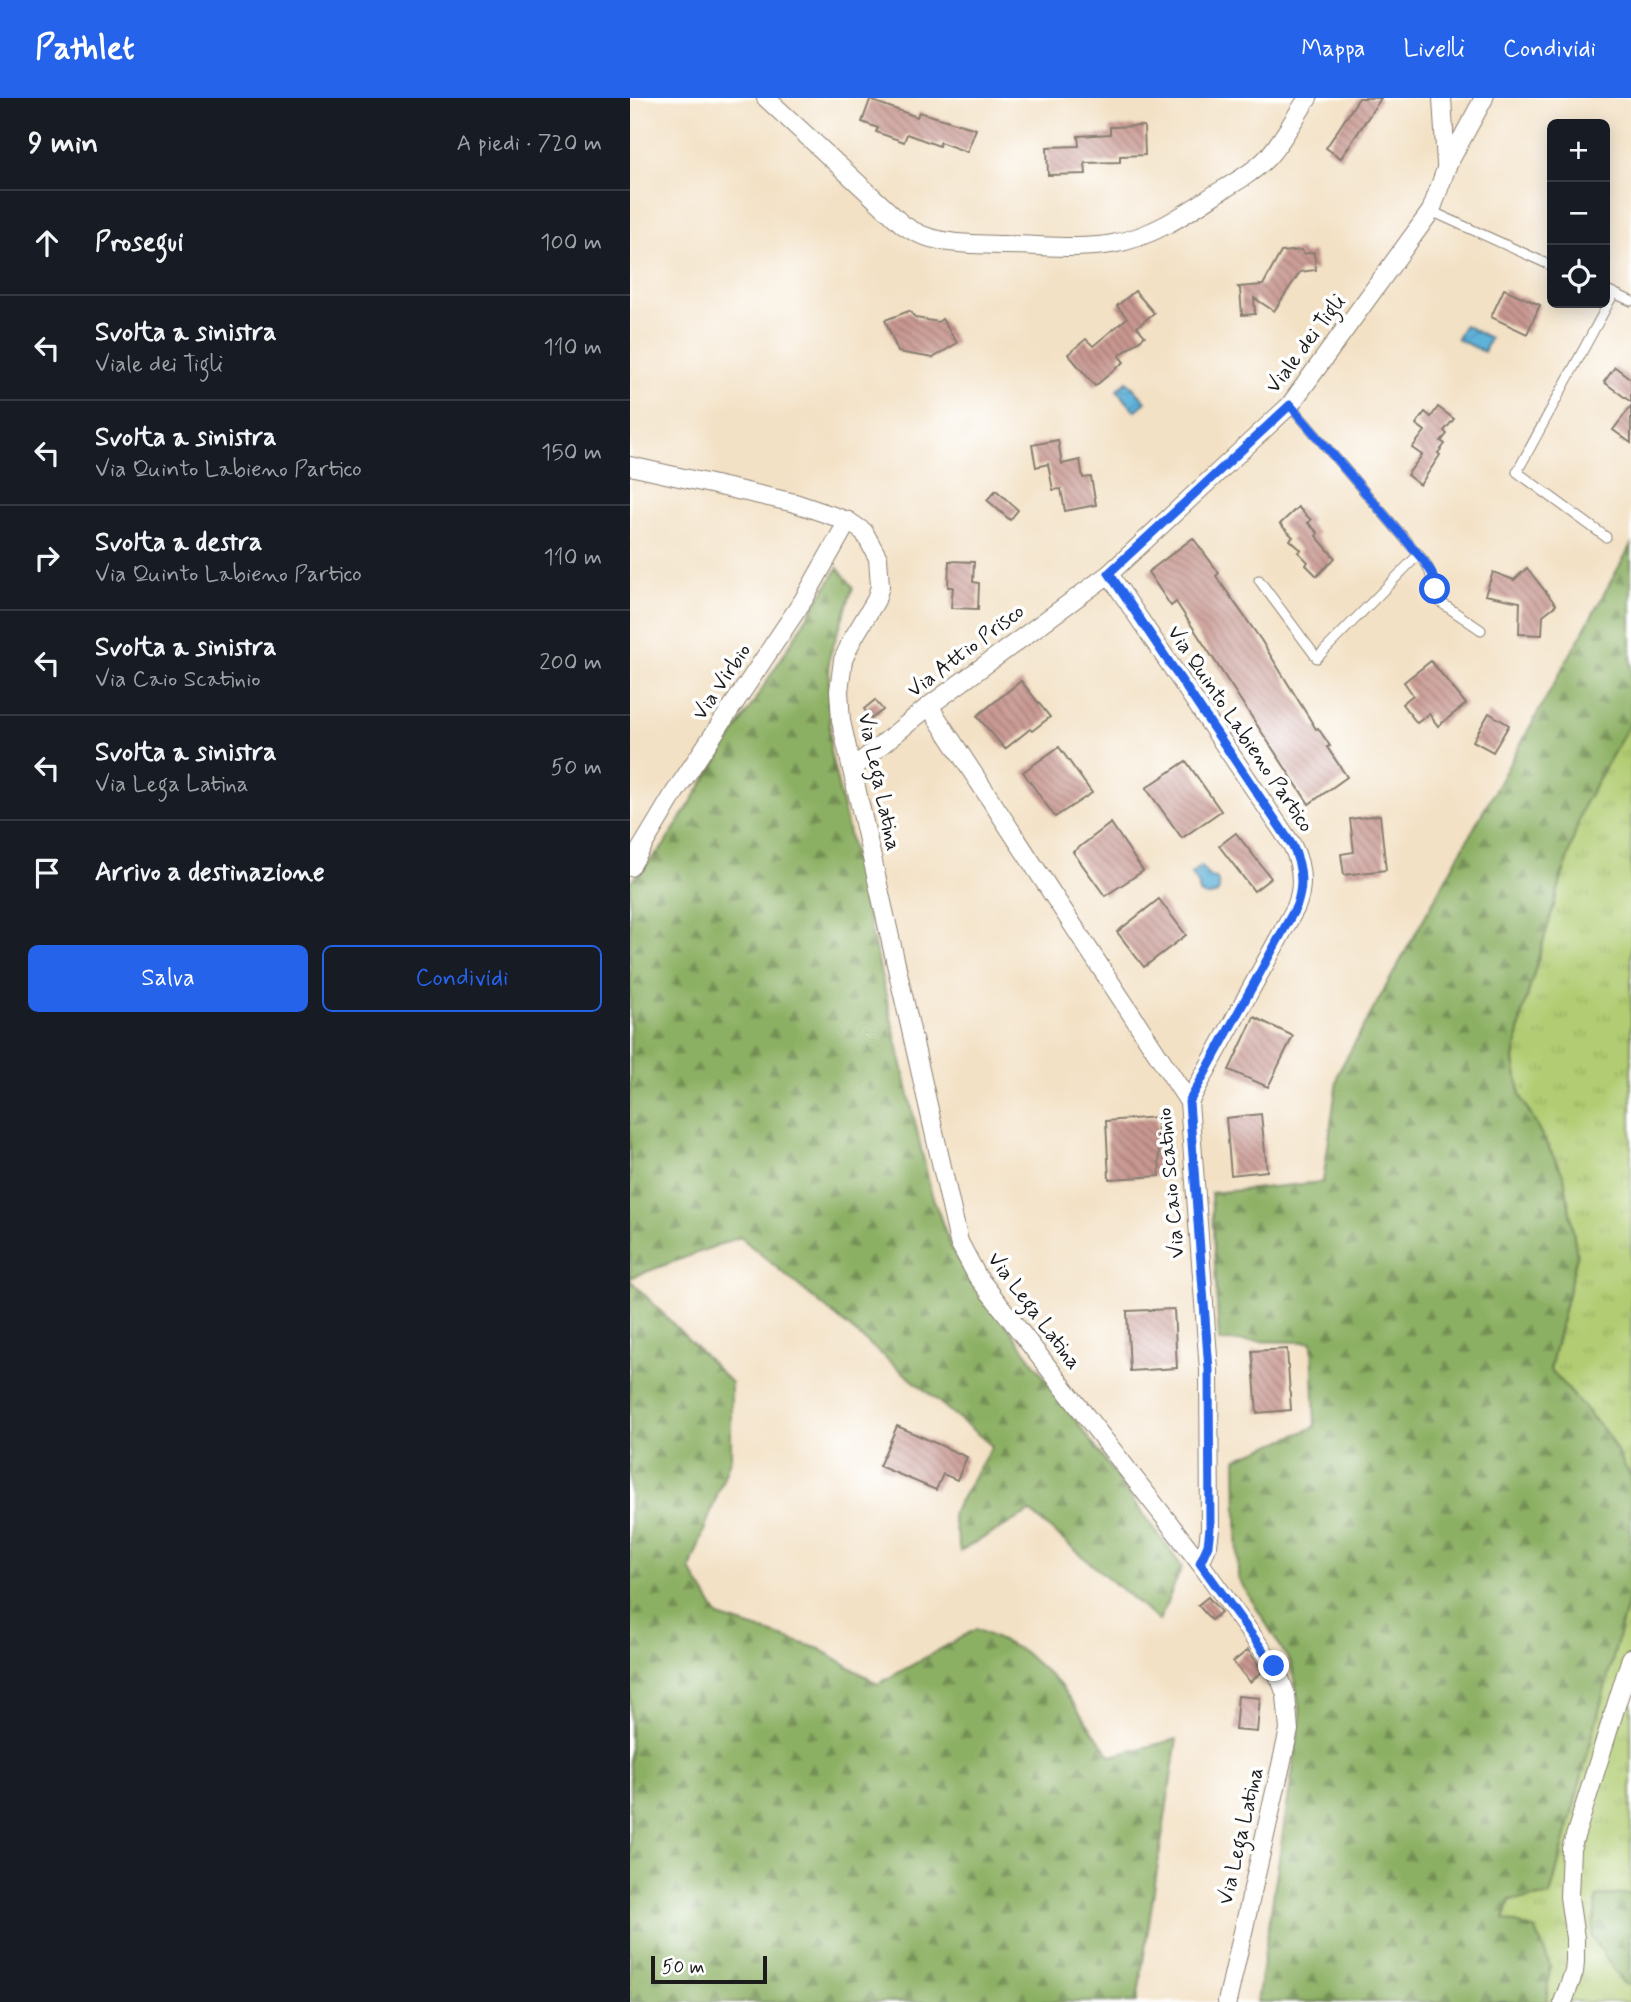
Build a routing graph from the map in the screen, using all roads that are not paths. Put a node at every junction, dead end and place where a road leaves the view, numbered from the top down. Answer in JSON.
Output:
{"nodes":[{"id":1,"x":766,"y":98,"type":"edge"},
{"id":2,"x":1308,"y":98,"type":"edge"},
{"id":3,"x":1442,"y":98,"type":"edge"},
{"id":4,"x":1483,"y":98,"type":"edge"},
{"id":5,"x":1447,"y":166,"type":"junction"},
{"id":6,"x":1431,"y":211,"type":"junction"},
{"id":7,"x":1547,"y":264,"type":"edge"},
{"id":8,"x":1610,"y":291,"type":"edge"},
{"id":9,"x":1631,"y":301,"type":"edge"},
{"id":10,"x":1600,"y":308,"type":"edge"},
{"id":11,"x":1290,"y":405,"type":"junction"},
{"id":12,"x":630,"y":466,"type":"edge"},
{"id":13,"x":848,"y":521,"type":"junction"},
{"id":14,"x":1606,"y":537,"type":"dead end"},
{"id":15,"x":1419,"y":554,"type":"junction"},
{"id":16,"x":1109,"y":573,"type":"junction"},
{"id":17,"x":1259,"y":580,"type":"dead end"},
{"id":18,"x":1481,"y":630,"type":"dead end"},
{"id":19,"x":929,"y":706,"type":"junction"},
{"id":20,"x":852,"y":769,"type":"junction"},
{"id":21,"x":630,"y":867,"type":"edge"},
{"id":22,"x":1189,"y":1102,"type":"junction"},
{"id":23,"x":1200,"y":1563,"type":"junction"},
{"id":24,"x":1631,"y":1658,"type":"edge"},
{"id":25,"x":1227,"y":2002,"type":"edge"},
{"id":26,"x":1563,"y":2002,"type":"edge"}],
"edges":[{"from":1,"to":2,"type":"street"},
{"from":3,"to":5,"type":"street"},
{"from":4,"to":5,"type":"street","name":"Viale dei Tigli"},
{"from":5,"to":6,"type":"street","name":"Viale dei Tigli"},
{"from":6,"to":7,"type":"lane"},
{"from":6,"to":11,"type":"street","name":"Viale dei Tigli"},
{"from":8,"to":9,"type":"lane"},
{"from":10,"to":14,"type":"lane"},
{"from":11,"to":15,"type":"lane"},
{"from":11,"to":16,"type":"street","name":"Viale dei Tigli"},
{"from":12,"to":13,"type":"street"},
{"from":13,"to":20,"type":"street","name":"Via Lega Latina"},
{"from":13,"to":21,"type":"street","name":"Via Virbio"},
{"from":15,"to":17,"type":"lane"},
{"from":15,"to":18,"type":"lane"},
{"from":16,"to":19,"type":"street","name":"Via Attio Prisco"},
{"from":16,"to":22,"type":"street","name":"Via Quinto Labieno Partico"},
{"from":19,"to":20,"type":"street","name":"Via Attio Prisco"},
{"from":19,"to":22,"type":"street","name":"Via Caio Scatinio"},
{"from":20,"to":23,"type":"street","name":"Via Lega Latina"},
{"from":22,"to":23,"type":"street","name":"Via Caio Scatinio"},
{"from":23,"to":25,"type":"street","name":"Via Lega Latina"},
{"from":24,"to":26,"type":"street"}]}
